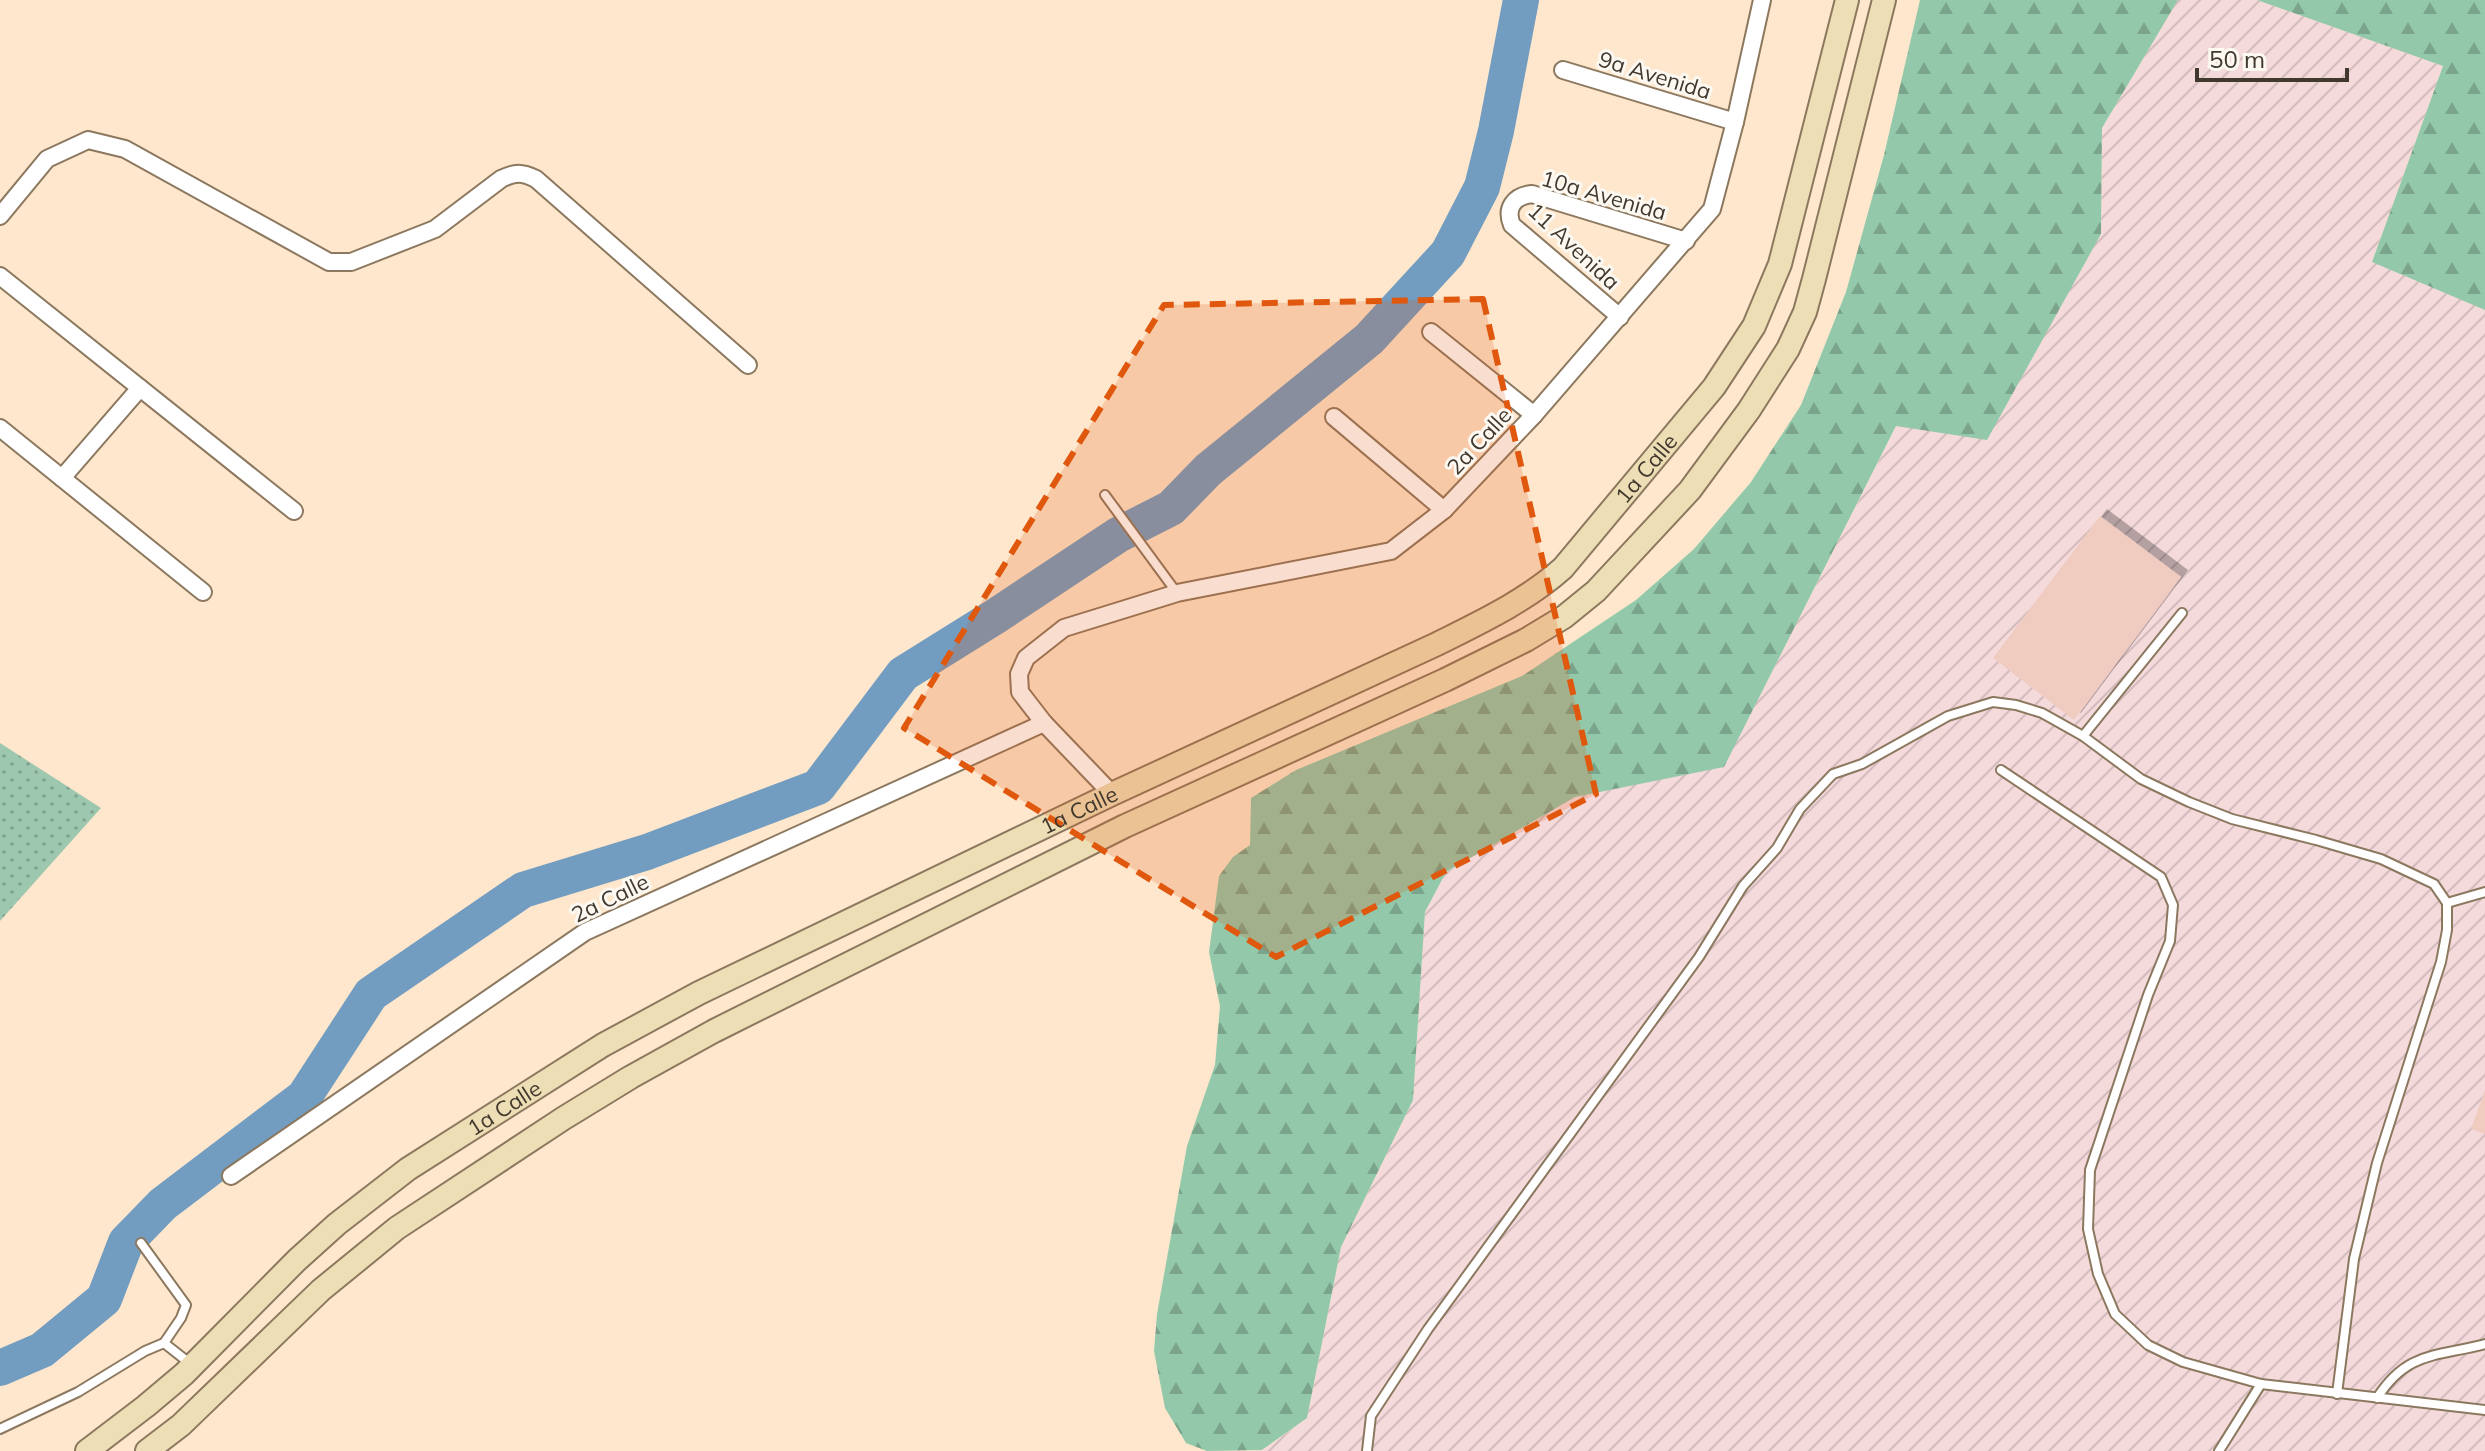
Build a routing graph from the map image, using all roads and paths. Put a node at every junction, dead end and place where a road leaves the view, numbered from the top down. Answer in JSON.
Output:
{"nodes":[{"id":1,"x":1762,"y":0,"type":"edge"},
{"id":2,"x":1847,"y":0,"type":"edge"},
{"id":3,"x":1884,"y":0,"type":"edge"},
{"id":4,"x":1563,"y":70,"type":"dead end"},
{"id":5,"x":1735,"y":122,"type":"junction"},
{"id":6,"x":1512,"y":203,"type":"joint"},
{"id":7,"x":0,"y":216,"type":"edge"},
{"id":8,"x":1686,"y":241,"type":"junction"},
{"id":9,"x":0,"y":276,"type":"edge"},
{"id":10,"x":1620,"y":317,"type":"junction"},
{"id":11,"x":1431,"y":332,"type":"dead end"},
{"id":12,"x":748,"y":365,"type":"dead end"},
{"id":13,"x":140,"y":388,"type":"junction"},
{"id":14,"x":1534,"y":415,"type":"junction"},
{"id":15,"x":1334,"y":417,"type":"dead end"},
{"id":16,"x":0,"y":428,"type":"edge"},
{"id":17,"x":62,"y":478,"type":"junction"},
{"id":18,"x":1105,"y":495,"type":"dead end"},
{"id":19,"x":1444,"y":510,"type":"junction"},
{"id":20,"x":294,"y":511,"type":"dead end"},
{"id":21,"x":203,"y":592,"type":"dead end"},
{"id":22,"x":1177,"y":593,"type":"junction"},
{"id":23,"x":2182,"y":613,"type":"dead end"},
{"id":24,"x":1044,"y":723,"type":"junction"},
{"id":25,"x":2083,"y":736,"type":"junction"},
{"id":26,"x":2001,"y":770,"type":"dead end"},
{"id":27,"x":1112,"y":794,"type":"junction"},
{"id":28,"x":2485,"y":892,"type":"edge"},
{"id":29,"x":2447,"y":903,"type":"junction"},
{"id":30,"x":231,"y":1176,"type":"dead end"},
{"id":31,"x":141,"y":1243,"type":"dead end"},
{"id":32,"x":164,"y":1343,"type":"junction"},
{"id":33,"x":2485,"y":1344,"type":"edge"},
{"id":34,"x":193,"y":1365,"type":"junction"},
{"id":35,"x":2261,"y":1384,"type":"junction"},
{"id":36,"x":2337,"y":1394,"type":"junction"},
{"id":37,"x":2377,"y":1398,"type":"junction"},
{"id":38,"x":2485,"y":1410,"type":"edge"},
{"id":39,"x":0,"y":1429,"type":"edge"},
{"id":40,"x":87,"y":1451,"type":"edge"},
{"id":41,"x":147,"y":1451,"type":"edge"},
{"id":42,"x":1367,"y":1451,"type":"edge"},
{"id":43,"x":2219,"y":1451,"type":"edge"}],
"edges":[{"from":1,"to":5,"type":"street","name":"2a Calle"},
{"from":2,"to":27,"type":"main road","name":"1a Calle"},
{"from":3,"to":41,"type":"main road","name":"1a Calle"},
{"from":4,"to":5,"type":"street","name":"9a Avenida"},
{"from":5,"to":8,"type":"street","name":"2a Calle"},
{"from":6,"to":8,"type":"street","name":"10a Avenida"},
{"from":6,"to":10,"type":"street","name":"11 Avenida"},
{"from":7,"to":12,"type":"street"},
{"from":8,"to":10,"type":"street","name":"2a Calle"},
{"from":9,"to":13,"type":"street"},
{"from":10,"to":14,"type":"street","name":"2a Calle"},
{"from":11,"to":14,"type":"street"},
{"from":13,"to":17,"type":"street"},
{"from":13,"to":20,"type":"street"},
{"from":14,"to":19,"type":"street","name":"2a Calle"},
{"from":15,"to":19,"type":"street"},
{"from":16,"to":17,"type":"street"},
{"from":17,"to":21,"type":"street"},
{"from":18,"to":22,"type":"lane"},
{"from":19,"to":22,"type":"street","name":"2a Calle"},
{"from":22,"to":24,"type":"street","name":"2a Calle"},
{"from":23,"to":25,"type":"lane"},
{"from":24,"to":27,"type":"street"},
{"from":24,"to":30,"type":"street","name":"2a Calle"},
{"from":25,"to":29,"type":"lane"},
{"from":25,"to":42,"type":"lane"},
{"from":26,"to":35,"type":"lane"},
{"from":27,"to":34,"type":"main road","name":"1a Calle"},
{"from":28,"to":29,"type":"lane"},
{"from":29,"to":36,"type":"lane"},
{"from":31,"to":32,"type":"lane"},
{"from":32,"to":34,"type":"lane"},
{"from":32,"to":39,"type":"lane"},
{"from":33,"to":37,"type":"lane"},
{"from":34,"to":40,"type":"main road","name":"1a Calle"},
{"from":35,"to":36,"type":"lane"},
{"from":35,"to":43,"type":"lane"},
{"from":36,"to":37,"type":"lane"},
{"from":37,"to":38,"type":"lane"}]}
